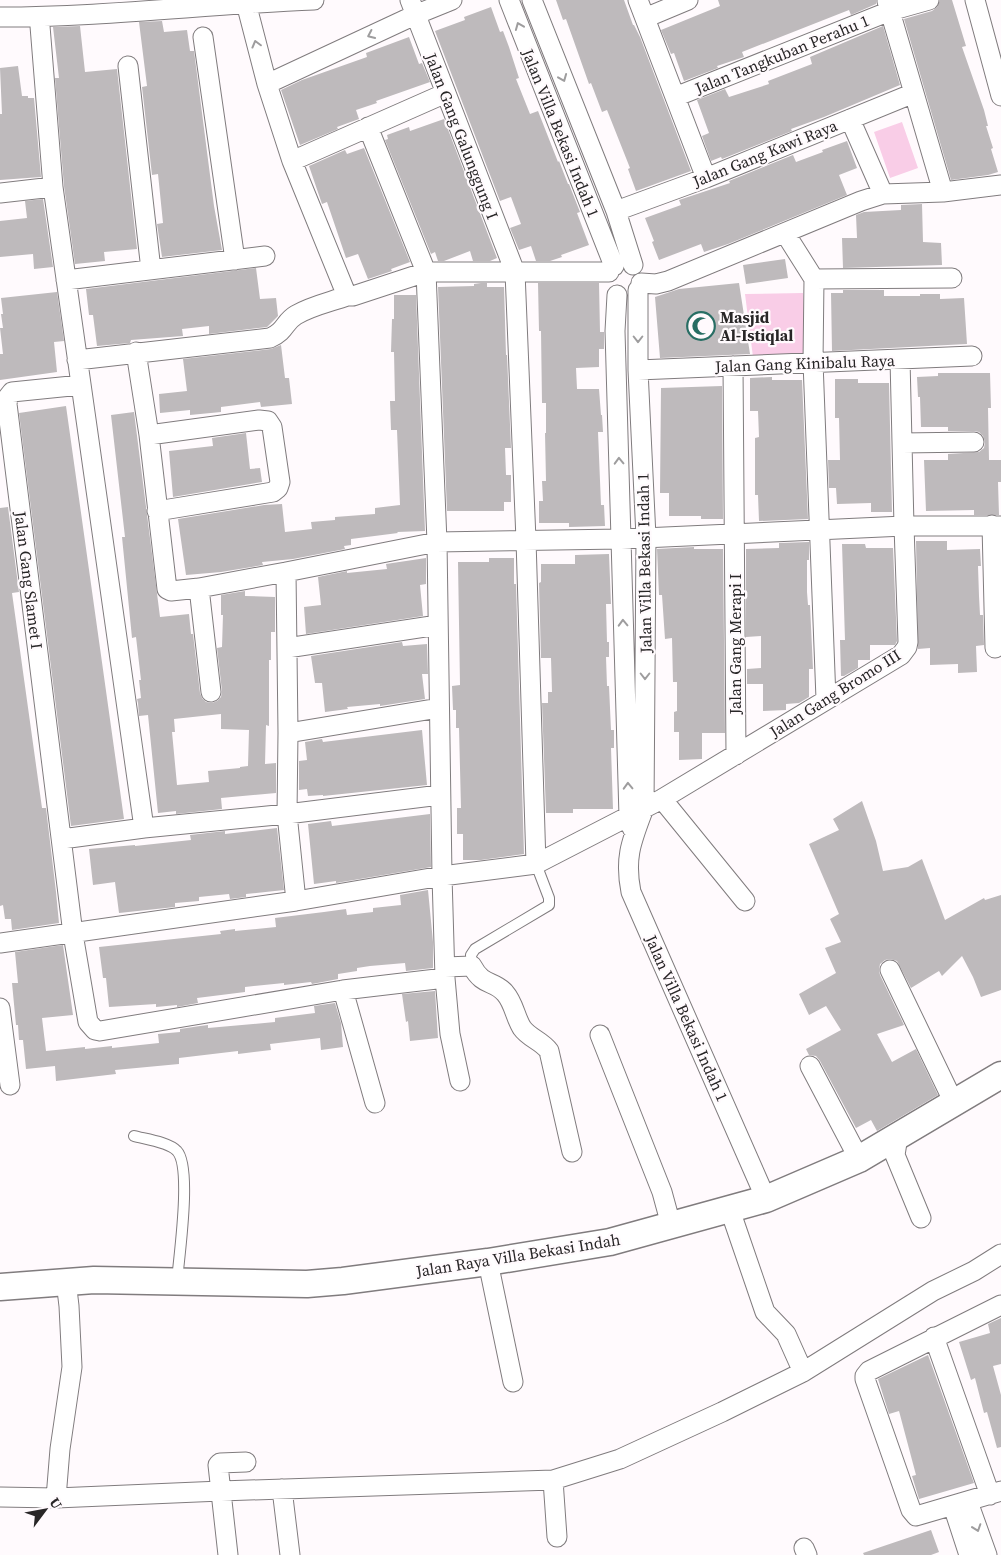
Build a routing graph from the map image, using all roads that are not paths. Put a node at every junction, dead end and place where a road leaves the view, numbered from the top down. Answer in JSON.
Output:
{"nodes":[{"id":1,"x":314,"y":0,"type":"edge"},
{"id":2,"x":452,"y":0,"type":"edge"},
{"id":3,"x":509,"y":0,"type":"edge"},
{"id":4,"x":532,"y":0,"type":"edge"},
{"id":5,"x":638,"y":0,"type":"edge"},
{"id":6,"x":688,"y":0,"type":"edge"},
{"id":7,"x":928,"y":0,"type":"edge"},
{"id":8,"x":974,"y":0,"type":"edge"},
{"id":9,"x":246,"y":3,"type":"junction"},
{"id":10,"x":126,"y":6,"type":"edge"},
{"id":11,"x":888,"y":6,"type":"edge"},
{"id":12,"x":412,"y":7,"type":"edge"},
{"id":13,"x":0,"y":17,"type":"edge"},
{"id":14,"x":645,"y":18,"type":"junction"},
{"id":15,"x":40,"y":26,"type":"dead end"},
{"id":16,"x":203,"y":36,"type":"dead end"},
{"id":17,"x":128,"y":66,"type":"dead end"},
{"id":18,"x":267,"y":84,"type":"junction"},
{"id":19,"x":446,"y":93,"type":"junction"},
{"id":20,"x":914,"y":93,"type":"junction"},
{"id":21,"x":1001,"y":96,"type":"edge"},
{"id":22,"x":675,"y":97,"type":"junction"},
{"id":23,"x":850,"y":119,"type":"junction"},
{"id":24,"x":368,"y":127,"type":"junction"},
{"id":25,"x":292,"y":161,"type":"junction"},
{"id":26,"x":706,"y":178,"type":"junction"},
{"id":27,"x":1001,"y":185,"type":"edge"},
{"id":28,"x":53,"y":187,"type":"junction"},
{"id":29,"x":943,"y":192,"type":"junction"},
{"id":30,"x":0,"y":193,"type":"edge"},
{"id":31,"x":883,"y":194,"type":"junction"},
{"id":32,"x":616,"y":211,"type":"junction"},
{"id":33,"x":785,"y":233,"type":"junction"},
{"id":34,"x":266,"y":256,"type":"dead end"},
{"id":35,"x":234,"y":260,"type":"junction"},
{"id":36,"x":633,"y":265,"type":"junction"},
{"id":37,"x":612,"y":269,"type":"junction"},
{"id":38,"x":151,"y":270,"type":"junction"},
{"id":39,"x":426,"y":272,"type":"junction"},
{"id":40,"x":515,"y":272,"type":"junction"},
{"id":41,"x":952,"y":278,"type":"dead end"},
{"id":42,"x":814,"y":279,"type":"junction"},
{"id":43,"x":66,"y":280,"type":"junction"},
{"id":44,"x":640,"y":287,"type":"junction"},
{"id":45,"x":617,"y":295,"type":"junction"},
{"id":46,"x":347,"y":296,"type":"junction"},
{"id":47,"x":136,"y":352,"type":"junction"},
{"id":48,"x":972,"y":356,"type":"dead end"},
{"id":49,"x":900,"y":359,"type":"junction"},
{"id":50,"x":77,"y":360,"type":"junction"},
{"id":51,"x":813,"y":362,"type":"junction"},
{"id":52,"x":733,"y":366,"type":"junction"},
{"id":53,"x":638,"y":370,"type":"junction"},
{"id":54,"x":81,"y":385,"type":"junction"},
{"id":55,"x":149,"y":435,"type":"junction"},
{"id":56,"x":974,"y":442,"type":"dead end"},
{"id":57,"x":902,"y":443,"type":"junction"},
{"id":58,"x":157,"y":511,"type":"junction"},
{"id":59,"x":904,"y":526,"type":"junction"},
{"id":60,"x":996,"y":526,"type":"edge"},
{"id":61,"x":818,"y":530,"type":"junction"},
{"id":62,"x":734,"y":533,"type":"junction"},
{"id":63,"x":646,"y":538,"type":"junction"},
{"id":64,"x":621,"y":539,"type":"junction"},
{"id":65,"x":526,"y":540,"type":"junction"},
{"id":66,"x":437,"y":542,"type":"junction"},
{"id":67,"x":286,"y":572,"type":"junction"},
{"id":68,"x":198,"y":588,"type":"junction"},
{"id":69,"x":438,"y":625,"type":"junction"},
{"id":70,"x":287,"y":648,"type":"junction"},
{"id":71,"x":995,"y":648,"type":"dead end"},
{"id":72,"x":211,"y":692,"type":"dead end"},
{"id":73,"x":826,"y":699,"type":"junction"},
{"id":74,"x":440,"y":708,"type":"junction"},
{"id":75,"x":288,"y":733,"type":"junction"},
{"id":76,"x":736,"y":755,"type":"junction"},
{"id":77,"x":440,"y":795,"type":"junction"},
{"id":78,"x":662,"y":799,"type":"junction"},
{"id":79,"x":287,"y":814,"type":"junction"},
{"id":80,"x":636,"y":820,"type":"junction"},
{"id":81,"x":144,"y":828,"type":"junction"},
{"id":82,"x":62,"y":839,"type":"junction"},
{"id":83,"x":536,"y":864,"type":"junction"},
{"id":84,"x":442,"y":876,"type":"junction"},
{"id":85,"x":296,"y":901,"type":"junction"},
{"id":86,"x":745,"y":901,"type":"dead end"},
{"id":87,"x":73,"y":934,"type":"junction"},
{"id":88,"x":0,"y":943,"type":"edge"},
{"id":89,"x":472,"y":966,"type":"junction"},
{"id":90,"x":890,"y":970,"type":"dead end"},
{"id":91,"x":445,"y":973,"type":"junction"},
{"id":92,"x":343,"y":990,"type":"junction"},
{"id":93,"x":0,"y":1008,"type":"edge"},
{"id":94,"x":600,"y":1035,"type":"dead end"},
{"id":95,"x":2,"y":1043,"type":"edge"},
{"id":96,"x":810,"y":1066,"type":"dead end"},
{"id":97,"x":1001,"y":1075,"type":"edge"},
{"id":98,"x":460,"y":1081,"type":"dead end"},
{"id":99,"x":10,"y":1085,"type":"dead end"},
{"id":100,"x":375,"y":1103,"type":"dead end"},
{"id":101,"x":954,"y":1104,"type":"junction"},
{"id":102,"x":134,"y":1136,"type":"dead end"},
{"id":103,"x":898,"y":1136,"type":"junction"},
{"id":104,"x":572,"y":1152,"type":"dead end"},
{"id":105,"x":859,"y":1159,"type":"junction"},
{"id":106,"x":766,"y":1199,"type":"junction"},
{"id":107,"x":730,"y":1210,"type":"junction"},
{"id":108,"x":921,"y":1218,"type":"dead end"},
{"id":109,"x":671,"y":1225,"type":"junction"},
{"id":110,"x":1001,"y":1254,"type":"edge"},
{"id":111,"x":488,"y":1262,"type":"junction"},
{"id":112,"x":66,"y":1281,"type":"junction"},
{"id":113,"x":177,"y":1281,"type":"junction"},
{"id":114,"x":0,"y":1287,"type":"edge"},
{"id":115,"x":1001,"y":1305,"type":"edge"},
{"id":116,"x":934,"y":1337,"type":"junction"},
{"id":117,"x":803,"y":1372,"type":"junction"},
{"id":118,"x":514,"y":1382,"type":"dead end"},
{"id":119,"x":246,"y":1462,"type":"dead end"},
{"id":120,"x":553,"y":1480,"type":"junction"},
{"id":121,"x":282,"y":1489,"type":"junction"},
{"id":122,"x":221,"y":1491,"type":"junction"},
{"id":123,"x":996,"y":1493,"type":"edge"},
{"id":124,"x":0,"y":1497,"type":"edge"},
{"id":125,"x":56,"y":1498,"type":"junction"},
{"id":126,"x":960,"y":1504,"type":"junction"},
{"id":127,"x":558,"y":1537,"type":"dead end"},
{"id":128,"x":228,"y":1555,"type":"edge"},
{"id":129,"x":290,"y":1555,"type":"edge"},
{"id":130,"x":969,"y":1555,"type":"edge"},
{"id":131,"x":986,"y":1555,"type":"edge"}],
"edges":[{"from":1,"to":9,"type":"street"},
{"from":2,"to":12,"type":"street"},
{"from":37,"to":3,"type":"street","name":"Jalan Villa Bekasi Indah 1","one_way":true},
{"from":4,"to":32,"type":"street","name":"Jalan Villa Bekasi Indah 1","one_way":true},
{"from":5,"to":14,"type":"street"},
{"from":6,"to":14,"type":"street"},
{"from":7,"to":11,"type":"street","name":"Jalan Tangkuban Perahu 1"},
{"from":8,"to":21,"type":"street"},
{"from":9,"to":10,"type":"street"},
{"from":18,"to":9,"type":"street","one_way":true},
{"from":10,"to":13,"type":"street"},
{"from":11,"to":20,"type":"street"},
{"from":11,"to":22,"type":"street","name":"Jalan Tangkuban Perahu 1"},
{"from":12,"to":18,"type":"street","one_way":true},
{"from":12,"to":19,"type":"street","name":"Jalan Gang Galunggung I"},
{"from":14,"to":22,"type":"street"},
{"from":15,"to":28,"type":"street"},
{"from":16,"to":35,"type":"street"},
{"from":17,"to":38,"type":"street"},
{"from":18,"to":25,"type":"street"},
{"from":19,"to":24,"type":"street"},
{"from":19,"to":40,"type":"street","name":"Jalan Gang Galunggung I"},
{"from":20,"to":23,"type":"street","name":"Jalan Gang Kawi Raya"},
{"from":20,"to":29,"type":"street"},
{"from":22,"to":26,"type":"street"},
{"from":23,"to":26,"type":"street","name":"Jalan Gang Kawi Raya"},
{"from":23,"to":31,"type":"street"},
{"from":24,"to":25,"type":"street"},
{"from":24,"to":39,"type":"street"},
{"from":25,"to":46,"type":"street"},
{"from":26,"to":32,"type":"street","name":"Jalan Gang Kawi Raya"},
{"from":27,"to":29,"type":"street"},
{"from":28,"to":30,"type":"street"},
{"from":28,"to":43,"type":"street"},
{"from":29,"to":31,"type":"street"},
{"from":31,"to":33,"type":"street"},
{"from":32,"to":36,"type":"street","name":"Jalan Villa Bekasi Indah 1"},
{"from":33,"to":42,"type":"street"},
{"from":33,"to":44,"type":"street"},
{"from":34,"to":35,"type":"street"},
{"from":35,"to":38,"type":"street"},
{"from":36,"to":37,"type":"street"},
{"from":36,"to":44,"type":"street"},
{"from":37,"to":40,"type":"street"},
{"from":37,"to":45,"type":"street"},
{"from":38,"to":43,"type":"street"},
{"from":39,"to":40,"type":"street"},
{"from":39,"to":46,"type":"street"},
{"from":39,"to":66,"type":"street"},
{"from":40,"to":65,"type":"street","name":"Jalan Gang Galunggung I"},
{"from":41,"to":42,"type":"street"},
{"from":42,"to":51,"type":"street"},
{"from":43,"to":50,"type":"street"},
{"from":44,"to":45,"type":"street"},
{"from":44,"to":53,"type":"street","name":"Jalan Villa Bekasi Indah 1","one_way":true},
{"from":64,"to":45,"type":"street","name":"Jalan Villa Bekasi Indah 1","one_way":true},
{"from":46,"to":47,"type":"street"},
{"from":47,"to":50,"type":"street"},
{"from":47,"to":55,"type":"street"},
{"from":48,"to":49,"type":"street","name":"Jalan Gang Kinibalu Raya"},
{"from":49,"to":51,"type":"street","name":"Jalan Gang Kinibalu Raya"},
{"from":49,"to":57,"type":"street","name":"Jalan Gang Bromo III"},
{"from":50,"to":54,"type":"street"},
{"from":51,"to":52,"type":"street","name":"Jalan Gang Kinibalu Raya"},
{"from":51,"to":61,"type":"street"},
{"from":52,"to":53,"type":"street","name":"Jalan Gang Kinibalu Raya"},
{"from":52,"to":62,"type":"street","name":"Jalan Gang Merapi I"},
{"from":53,"to":63,"type":"street","name":"Jalan Villa Bekasi Indah 1"},
{"from":54,"to":81,"type":"street"},
{"from":54,"to":82,"type":"street","name":"Jalan Gang Slamet I"},
{"from":55,"to":58,"type":"street"},
{"from":55,"to":58,"type":"street"},
{"from":56,"to":57,"type":"street"},
{"from":57,"to":59,"type":"street","name":"Jalan Gang Bromo III"},
{"from":58,"to":68,"type":"street"},
{"from":59,"to":60,"type":"street"},
{"from":59,"to":61,"type":"street"},
{"from":59,"to":73,"type":"street","name":"Jalan Gang Bromo III"},
{"from":60,"to":71,"type":"street"},
{"from":61,"to":62,"type":"street"},
{"from":61,"to":73,"type":"street"},
{"from":62,"to":63,"type":"street"},
{"from":62,"to":76,"type":"street","name":"Jalan Gang Merapi I"},
{"from":63,"to":64,"type":"street"},
{"from":63,"to":80,"type":"street","name":"Jalan Villa Bekasi Indah 1","one_way":true},
{"from":64,"to":65,"type":"street"},
{"from":80,"to":64,"type":"street","name":"Jalan Villa Bekasi Indah 1","one_way":true},
{"from":65,"to":66,"type":"street"},
{"from":65,"to":83,"type":"street","name":"Jalan Gang Galunggung I"},
{"from":66,"to":67,"type":"street"},
{"from":66,"to":69,"type":"street"},
{"from":67,"to":68,"type":"street"},
{"from":67,"to":70,"type":"street"},
{"from":68,"to":72,"type":"street"},
{"from":69,"to":70,"type":"street"},
{"from":69,"to":74,"type":"street"},
{"from":70,"to":75,"type":"street"},
{"from":73,"to":76,"type":"street","name":"Jalan Gang Bromo III"},
{"from":74,"to":75,"type":"street"},
{"from":74,"to":77,"type":"street"},
{"from":75,"to":79,"type":"street"},
{"from":76,"to":78,"type":"street","name":"Jalan Gang Bromo III"},
{"from":77,"to":79,"type":"street"},
{"from":77,"to":84,"type":"street"},
{"from":78,"to":80,"type":"street","name":"Jalan Gang Bromo III"},
{"from":78,"to":86,"type":"street"},
{"from":79,"to":81,"type":"street"},
{"from":79,"to":85,"type":"street"},
{"from":80,"to":83,"type":"street","name":"Jalan Gang Bromo III"},
{"from":80,"to":106,"type":"street","name":"Jalan Villa Bekasi Indah 1"},
{"from":81,"to":82,"type":"street"},
{"from":82,"to":87,"type":"street","name":"Jalan Gang Slamet I"},
{"from":83,"to":84,"type":"street","name":"Jalan Gang Bromo III"},
{"from":83,"to":89,"type":"lane"},
{"from":84,"to":85,"type":"street","name":"Jalan Gang Bromo III"},
{"from":84,"to":91,"type":"street"},
{"from":85,"to":87,"type":"street","name":"Jalan Gang Bromo III"},
{"from":87,"to":88,"type":"street","name":"Jalan Gang Bromo III"},
{"from":87,"to":92,"type":"street","name":"Jalan Gang Slamet I"},
{"from":89,"to":91,"type":"street"},
{"from":89,"to":104,"type":"street"},
{"from":90,"to":101,"type":"street"},
{"from":91,"to":92,"type":"street"},
{"from":91,"to":98,"type":"street"},
{"from":92,"to":100,"type":"street"},
{"from":93,"to":95,"type":"street"},
{"from":94,"to":109,"type":"street"},
{"from":95,"to":99,"type":"street"},
{"from":96,"to":105,"type":"street"},
{"from":97,"to":101,"type":"main road","name":"Jalan Raya Villa Bekasi Indah"},
{"from":101,"to":103,"type":"main road","name":"Jalan Raya Villa Bekasi Indah"},
{"from":102,"to":113,"type":"lane"},
{"from":103,"to":105,"type":"main road","name":"Jalan Raya Villa Bekasi Indah"},
{"from":103,"to":108,"type":"street"},
{"from":105,"to":106,"type":"main road","name":"Jalan Raya Villa Bekasi Indah"},
{"from":106,"to":107,"type":"main road","name":"Jalan Raya Villa Bekasi Indah"},
{"from":107,"to":109,"type":"main road","name":"Jalan Raya Villa Bekasi Indah"},
{"from":107,"to":117,"type":"street"},
{"from":109,"to":111,"type":"main road","name":"Jalan Raya Villa Bekasi Indah"},
{"from":110,"to":117,"type":"street"},
{"from":111,"to":113,"type":"main road","name":"Jalan Raya Villa Bekasi Indah"},
{"from":111,"to":118,"type":"street"},
{"from":112,"to":113,"type":"main road","name":"Jalan Raya Villa Bekasi Indah"},
{"from":112,"to":114,"type":"main road","name":"Jalan Raya Villa Bekasi Indah"},
{"from":112,"to":125,"type":"street"},
{"from":115,"to":116,"type":"street"},
{"from":116,"to":123,"type":"street"},
{"from":116,"to":126,"type":"street"},
{"from":117,"to":120,"type":"street"},
{"from":119,"to":122,"type":"street"},
{"from":120,"to":121,"type":"street"},
{"from":120,"to":127,"type":"street"},
{"from":121,"to":122,"type":"street"},
{"from":121,"to":129,"type":"street"},
{"from":122,"to":125,"type":"street"},
{"from":122,"to":128,"type":"street"},
{"from":123,"to":126,"type":"street"},
{"from":124,"to":125,"type":"street"},
{"from":126,"to":130,"type":"street"},
{"from":126,"to":131,"type":"street","one_way":true}]}
